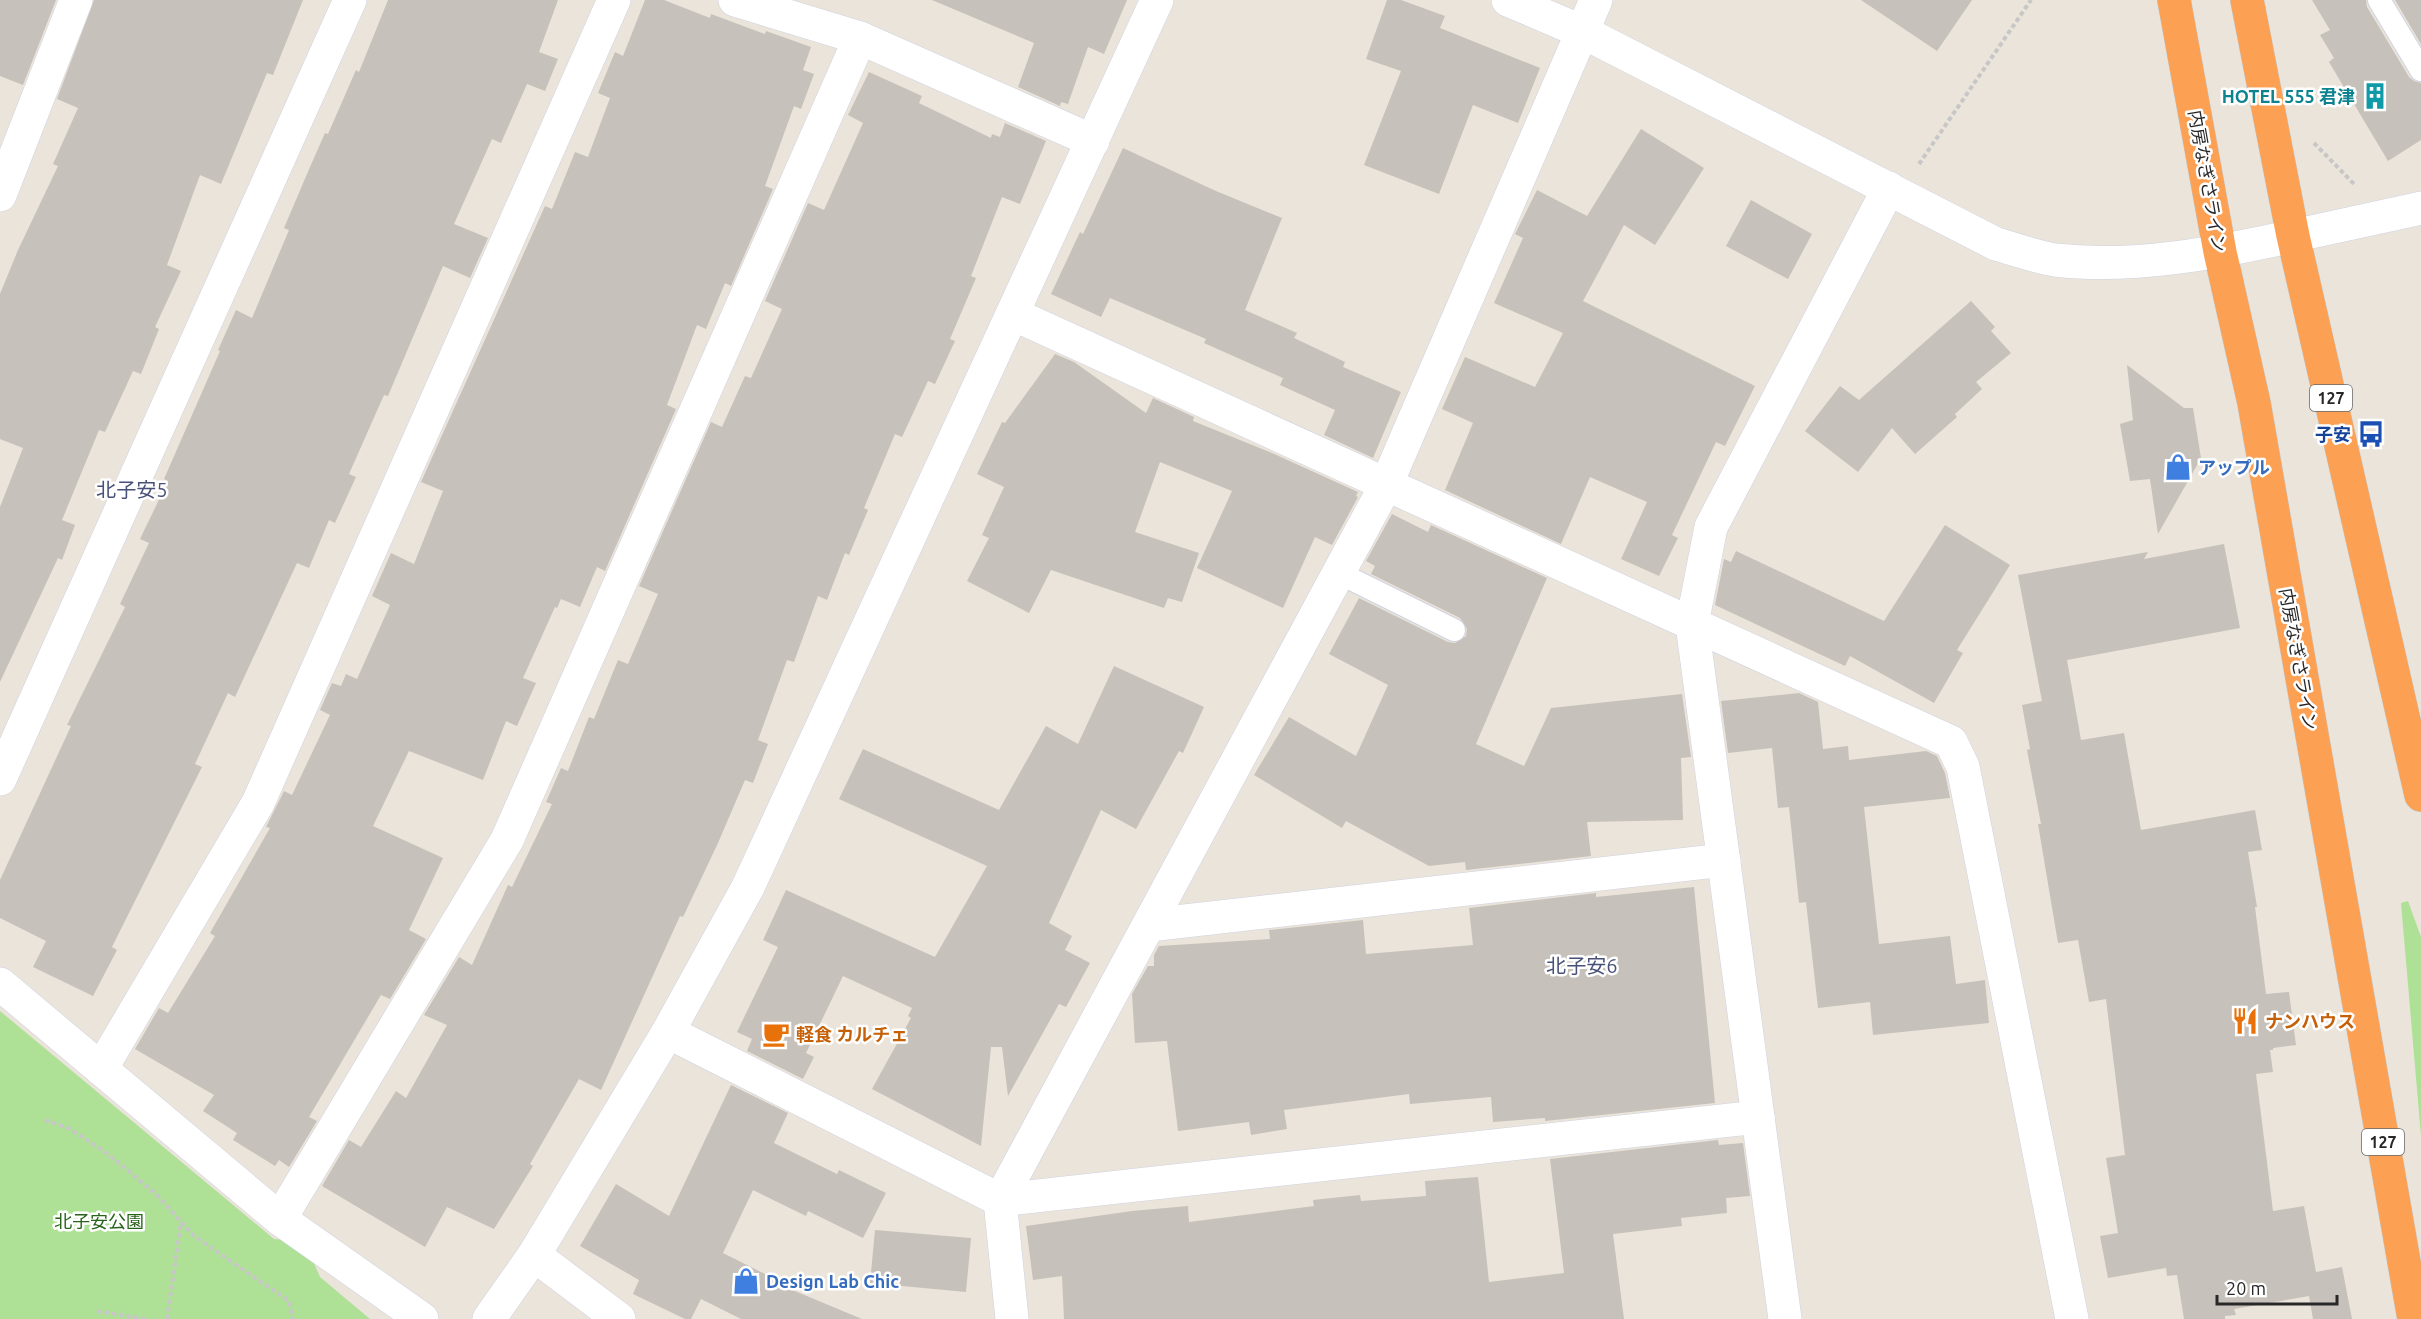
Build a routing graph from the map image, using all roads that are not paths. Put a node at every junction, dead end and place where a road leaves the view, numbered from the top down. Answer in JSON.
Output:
{"nodes":[{"id":1,"x":76,"y":0,"type":"edge"},
{"id":2,"x":350,"y":0,"type":"edge"},
{"id":3,"x":614,"y":0,"type":"edge"},
{"id":4,"x":735,"y":0,"type":"edge"},
{"id":5,"x":1157,"y":0,"type":"edge"},
{"id":6,"x":1508,"y":0,"type":"edge"},
{"id":7,"x":1596,"y":0,"type":"edge"},
{"id":8,"x":2174,"y":0,"type":"edge"},
{"id":9,"x":2247,"y":0,"type":"edge"},
{"id":10,"x":2379,"y":0,"type":"edge"},
{"id":11,"x":1583,"y":32,"type":"junction"},
{"id":12,"x":860,"y":38,"type":"junction"},
{"id":13,"x":2421,"y":70,"type":"edge"},
{"id":14,"x":1093,"y":141,"type":"junction"},
{"id":15,"x":1901,"y":180,"type":"junction"},
{"id":16,"x":0,"y":195,"type":"edge"},
{"id":17,"x":2421,"y":208,"type":"edge"},
{"id":18,"x":2293,"y":236,"type":"junction"},
{"id":19,"x":2220,"y":252,"type":"junction"},
{"id":20,"x":1013,"y":314,"type":"junction"},
{"id":21,"x":1386,"y":485,"type":"junction"},
{"id":22,"x":1339,"y":573,"type":"junction"},
{"id":23,"x":1692,"y":624,"type":"junction"},
{"id":24,"x":1454,"y":630,"type":"dead end"},
{"id":25,"x":0,"y":779,"type":"edge"},
{"id":26,"x":2421,"y":795,"type":"edge"},
{"id":27,"x":1724,"y":860,"type":"junction"},
{"id":28,"x":1149,"y":925,"type":"junction"},
{"id":29,"x":0,"y":984,"type":"edge"},
{"id":30,"x":668,"y":1032,"type":"junction"},
{"id":31,"x":100,"y":1069,"type":"junction"},
{"id":32,"x":1758,"y":1117,"type":"junction"},
{"id":33,"x":999,"y":1200,"type":"junction"},
{"id":34,"x":280,"y":1219,"type":"junction"},
{"id":35,"x":534,"y":1255,"type":"junction"},
{"id":36,"x":422,"y":1319,"type":"edge"},
{"id":37,"x":489,"y":1319,"type":"edge"},
{"id":38,"x":619,"y":1319,"type":"edge"},
{"id":39,"x":1012,"y":1319,"type":"edge"},
{"id":40,"x":1785,"y":1319,"type":"edge"},
{"id":41,"x":2072,"y":1319,"type":"edge"},
{"id":42,"x":2414,"y":1319,"type":"edge"}],
"edges":[{"from":1,"to":16,"type":"street"},
{"from":2,"to":25,"type":"street"},
{"from":3,"to":31,"type":"street"},
{"from":4,"to":12,"type":"street"},
{"from":5,"to":14,"type":"street"},
{"from":6,"to":11,"type":"street"},
{"from":7,"to":11,"type":"street"},
{"from":8,"to":19,"type":"highway","name":"内房なぎさライン","number":"127"},
{"from":9,"to":18,"type":"highway","number":"127"},
{"from":10,"to":13,"type":"lane"},
{"from":11,"to":15,"type":"street"},
{"from":11,"to":21,"type":"street"},
{"from":12,"to":14,"type":"street"},
{"from":12,"to":34,"type":"street"},
{"from":14,"to":20,"type":"street"},
{"from":15,"to":19,"type":"street"},
{"from":15,"to":23,"type":"street"},
{"from":17,"to":18,"type":"street"},
{"from":18,"to":19,"type":"street"},
{"from":18,"to":26,"type":"highway","number":"127"},
{"from":19,"to":42,"type":"highway","name":"内房なぎさライン","number":"127"},
{"from":20,"to":21,"type":"street"},
{"from":20,"to":30,"type":"street"},
{"from":21,"to":22,"type":"street"},
{"from":21,"to":23,"type":"street"},
{"from":22,"to":24,"type":"lane"},
{"from":22,"to":28,"type":"street"},
{"from":23,"to":27,"type":"street"},
{"from":23,"to":41,"type":"street"},
{"from":27,"to":28,"type":"street"},
{"from":27,"to":32,"type":"street"},
{"from":28,"to":33,"type":"street"},
{"from":29,"to":31,"type":"street"},
{"from":30,"to":33,"type":"street"},
{"from":30,"to":35,"type":"street"},
{"from":31,"to":34,"type":"street"},
{"from":32,"to":33,"type":"street"},
{"from":32,"to":40,"type":"street"},
{"from":33,"to":39,"type":"street"},
{"from":34,"to":36,"type":"street"},
{"from":35,"to":37,"type":"street"},
{"from":35,"to":38,"type":"street"}]}
